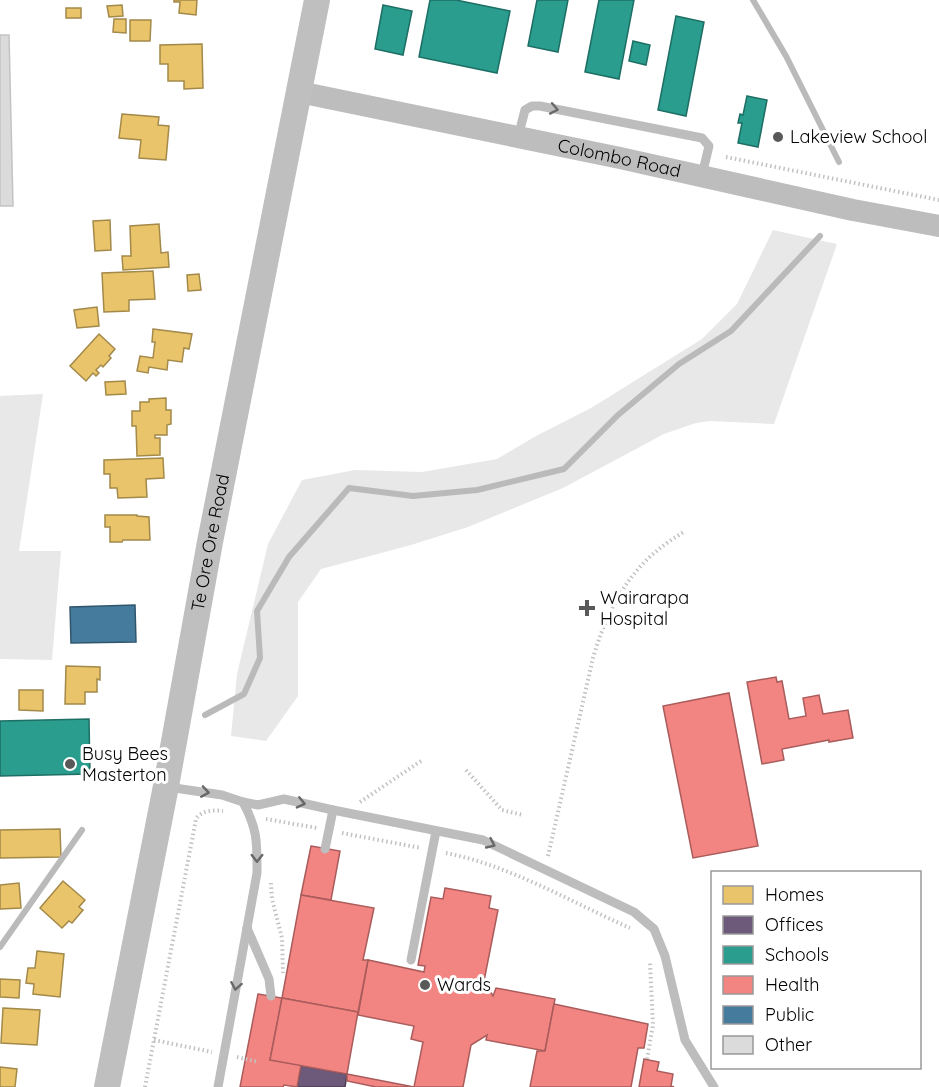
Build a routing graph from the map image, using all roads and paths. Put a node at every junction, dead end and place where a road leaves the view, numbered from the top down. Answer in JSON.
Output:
{"nodes":[{"id":1,"x":317,"y":0,"type":"edge"},
{"id":2,"x":299,"y":92,"type":"junction"},
{"id":3,"x":519,"y":137,"type":"junction"},
{"id":4,"x":726,"y":157,"type":"dead end"},
{"id":5,"x":702,"y":176,"type":"junction"},
{"id":6,"x":939,"y":200,"type":"edge"},
{"id":7,"x":939,"y":226,"type":"edge"},
{"id":8,"x":685,"y":531,"type":"dead end"},
{"id":9,"x":421,"y":761,"type":"dead end"},
{"id":10,"x":466,"y":770,"type":"dead end"},
{"id":11,"x":166,"y":786,"type":"junction"},
{"id":12,"x":243,"y":802,"type":"junction"},
{"id":13,"x":333,"y":810,"type":"junction"},
{"id":14,"x":344,"y":813,"type":"junction"},
{"id":15,"x":251,"y":816,"type":"junction"},
{"id":16,"x":523,"y":816,"type":"dead end"},
{"id":17,"x":265,"y":829,"type":"dead end"},
{"id":18,"x":329,"y":830,"type":"junction"},
{"id":19,"x":436,"y":831,"type":"junction"},
{"id":20,"x":325,"y":849,"type":"dead end"},
{"id":21,"x":433,"y":850,"type":"junction"},
{"id":22,"x":544,"y":869,"type":"junction"},
{"id":23,"x":271,"y":878,"type":"dead end"},
{"id":24,"x":541,"y":886,"type":"junction"},
{"id":25,"x":247,"y":928,"type":"junction"},
{"id":26,"x":634,"y":930,"type":"dead end"},
{"id":27,"x":650,"y":957,"type":"dead end"},
{"id":28,"x":411,"y":960,"type":"dead end"},
{"id":29,"x":283,"y":977,"type":"dead end"},
{"id":30,"x":271,"y":996,"type":"dead end"},
{"id":31,"x":154,"y":1040,"type":"junction"},
{"id":32,"x":224,"y":1054,"type":"junction"},
{"id":33,"x":646,"y":1059,"type":"dead end"},
{"id":34,"x":259,"y":1062,"type":"dead end"},
{"id":35,"x":107,"y":1087,"type":"edge"},
{"id":36,"x":144,"y":1087,"type":"edge"},
{"id":37,"x":218,"y":1087,"type":"edge"},
{"id":38,"x":714,"y":1087,"type":"edge"}],
"edges":[{"from":1,"to":2,"type":"main road","name":"Te Ore Ore Road"},
{"from":2,"to":3,"type":"street","name":"Colombo Road"},
{"from":2,"to":11,"type":"main road","name":"Te Ore Ore Road"},
{"from":3,"to":5,"type":"street","name":"Colombo Road"},
{"from":3,"to":5,"type":"lane","one_way":true},
{"from":4,"to":6,"type":"path"},
{"from":5,"to":7,"type":"street","name":"Colombo Road"},
{"from":8,"to":22,"type":"path"},
{"from":9,"to":14,"type":"path"},
{"from":10,"to":16,"type":"path"},
{"from":11,"to":12,"type":"lane","one_way":true},
{"from":11,"to":35,"type":"main road","name":"Te Ore Ore Road"},
{"from":12,"to":13,"type":"lane","one_way":true},
{"from":12,"to":15,"type":"lane"},
{"from":13,"to":14,"type":"lane"},
{"from":13,"to":18,"type":"lane"},
{"from":14,"to":19,"type":"lane"},
{"from":15,"to":25,"type":"lane","one_way":true},
{"from":15,"to":31,"type":"path"},
{"from":17,"to":18,"type":"path"},
{"from":18,"to":20,"type":"lane"},
{"from":18,"to":21,"type":"path"},
{"from":19,"to":21,"type":"lane"},
{"from":19,"to":22,"type":"lane","one_way":true},
{"from":21,"to":24,"type":"path"},
{"from":21,"to":28,"type":"lane"},
{"from":22,"to":24,"type":"path"},
{"from":22,"to":38,"type":"lane"},
{"from":23,"to":29,"type":"path"},
{"from":24,"to":26,"type":"path"},
{"from":25,"to":30,"type":"lane"},
{"from":25,"to":32,"type":"lane","one_way":true},
{"from":27,"to":33,"type":"path"},
{"from":31,"to":32,"type":"path"},
{"from":31,"to":36,"type":"path"},
{"from":32,"to":34,"type":"path"},
{"from":32,"to":37,"type":"lane"}]}
